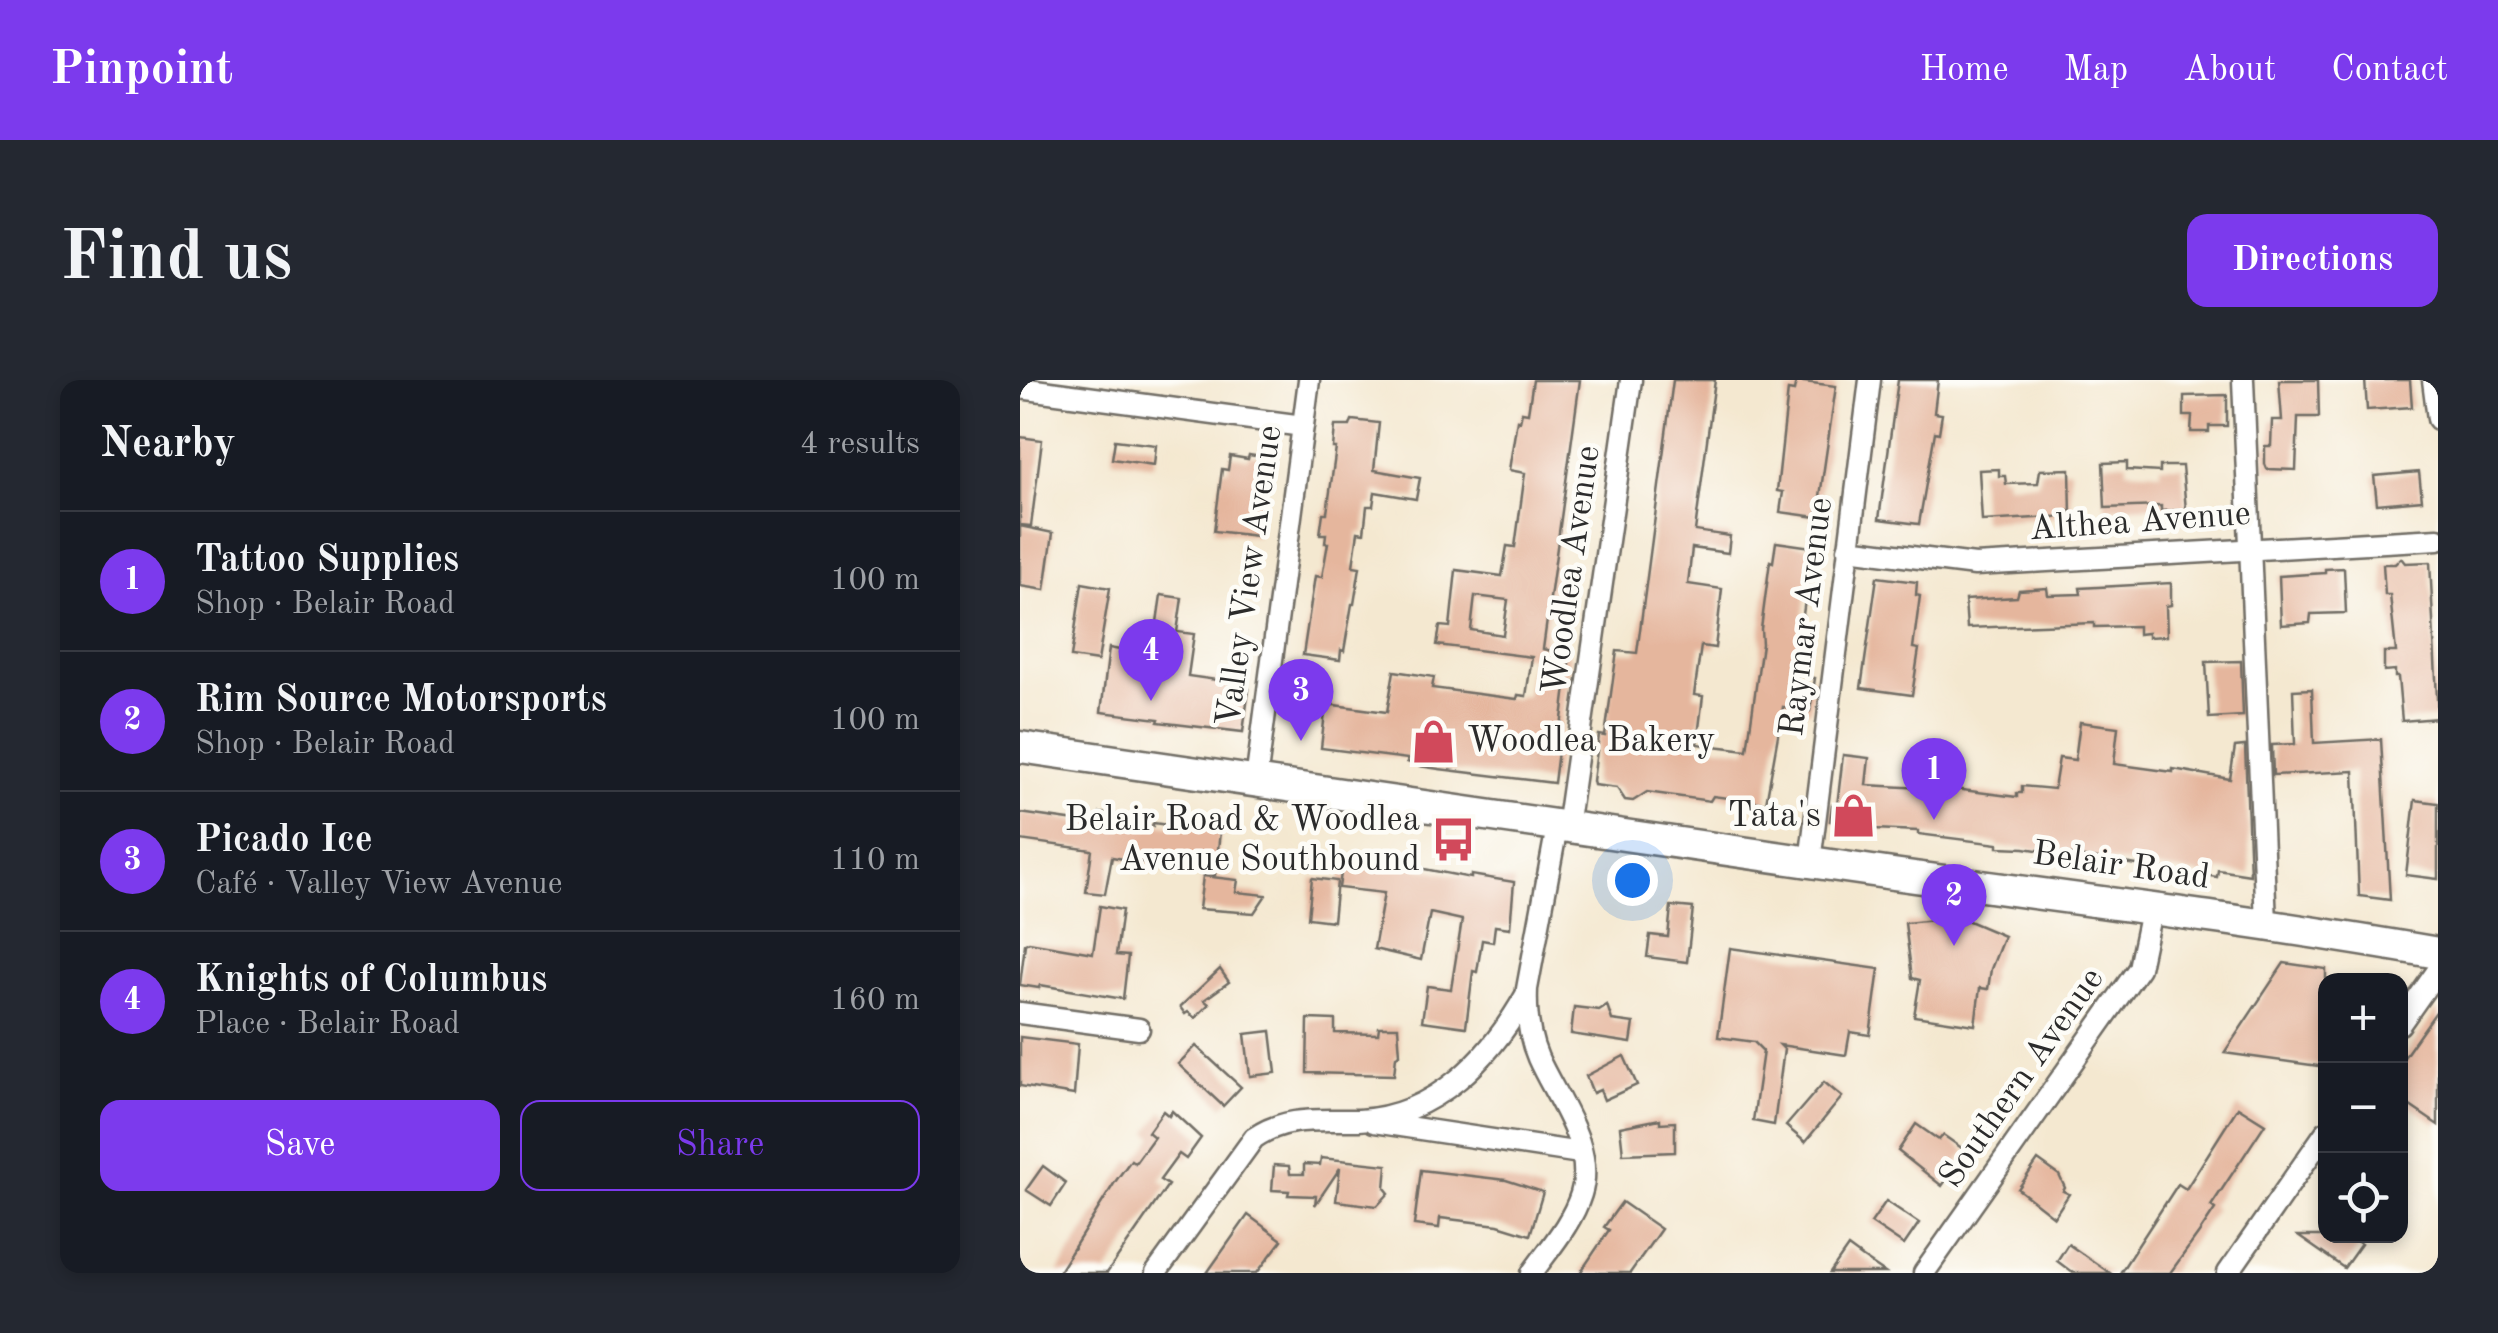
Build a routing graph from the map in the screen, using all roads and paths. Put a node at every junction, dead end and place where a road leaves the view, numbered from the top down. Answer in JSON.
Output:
{"nodes":[{"id":1,"x":1310,"y":380,"type":"edge"},
{"id":2,"x":1631,"y":380,"type":"edge"},
{"id":3,"x":1870,"y":380,"type":"edge"},
{"id":4,"x":2243,"y":380,"type":"edge"},
{"id":5,"x":2433,"y":380,"type":"edge"},
{"id":6,"x":1020,"y":388,"type":"edge"},
{"id":7,"x":2438,"y":420,"type":"edge"},
{"id":8,"x":1303,"y":426,"type":"junction"},
{"id":9,"x":2438,"y":539,"type":"edge"},
{"id":10,"x":2250,"y":547,"type":"junction"},
{"id":11,"x":1848,"y":549,"type":"junction"},
{"id":12,"x":1020,"y":748,"type":"edge"},
{"id":13,"x":1256,"y":782,"type":"junction"},
{"id":14,"x":1562,"y":828,"type":"junction"},
{"id":15,"x":1810,"y":862,"type":"junction"},
{"id":16,"x":2151,"y":911,"type":"junction"},
{"id":17,"x":2266,"y":923,"type":"junction"},
{"id":18,"x":2438,"y":953,"type":"edge"},
{"id":19,"x":2438,"y":970,"type":"edge"},
{"id":20,"x":1526,"y":995,"type":"junction"},
{"id":21,"x":1020,"y":1013,"type":"edge"},
{"id":22,"x":2408,"y":1013,"type":"edge"},
{"id":23,"x":1139,"y":1029,"type":"dead end"},
{"id":24,"x":1364,"y":1120,"type":"junction"},
{"id":25,"x":2318,"y":1144,"type":"edge"},
{"id":26,"x":1580,"y":1152,"type":"junction"},
{"id":27,"x":1156,"y":1273,"type":"edge"},
{"id":28,"x":1532,"y":1273,"type":"edge"},
{"id":29,"x":1924,"y":1273,"type":"edge"},
{"id":30,"x":2228,"y":1273,"type":"edge"}],
"edges":[{"from":1,"to":8,"type":"street","name":"Valley View Avenue"},
{"from":2,"to":14,"type":"street","name":"Woodlea Avenue"},
{"from":3,"to":11,"type":"street","name":"Raymar Avenue"},
{"from":4,"to":10,"type":"street"},
{"from":5,"to":7,"type":"street"},
{"from":6,"to":8,"type":"street"},
{"from":8,"to":13,"type":"street","name":"Valley View Avenue"},
{"from":9,"to":10,"type":"street","name":"Althea Avenue"},
{"from":10,"to":11,"type":"street","name":"Althea Avenue"},
{"from":10,"to":17,"type":"street"},
{"from":11,"to":15,"type":"street","name":"Raymar Avenue"},
{"from":12,"to":13,"type":"main road","name":"Belair Road"},
{"from":13,"to":14,"type":"main road","name":"Belair Road"},
{"from":14,"to":15,"type":"main road","name":"Belair Road"},
{"from":14,"to":20,"type":"street","name":"Woodlea Avenue"},
{"from":15,"to":16,"type":"main road","name":"Belair Road"},
{"from":16,"to":17,"type":"main road","name":"Belair Road"},
{"from":16,"to":29,"type":"street","name":"Southern Avenue"},
{"from":17,"to":18,"type":"main road","name":"Belair Road"},
{"from":19,"to":22,"type":"street"},
{"from":20,"to":24,"type":"street"},
{"from":20,"to":26,"type":"street","name":"Woodlea Avenue"},
{"from":21,"to":23,"type":"street"},
{"from":24,"to":26,"type":"street"},
{"from":24,"to":27,"type":"street"},
{"from":25,"to":30,"type":"street"},
{"from":26,"to":28,"type":"street","name":"Woodlea Avenue"}]}
